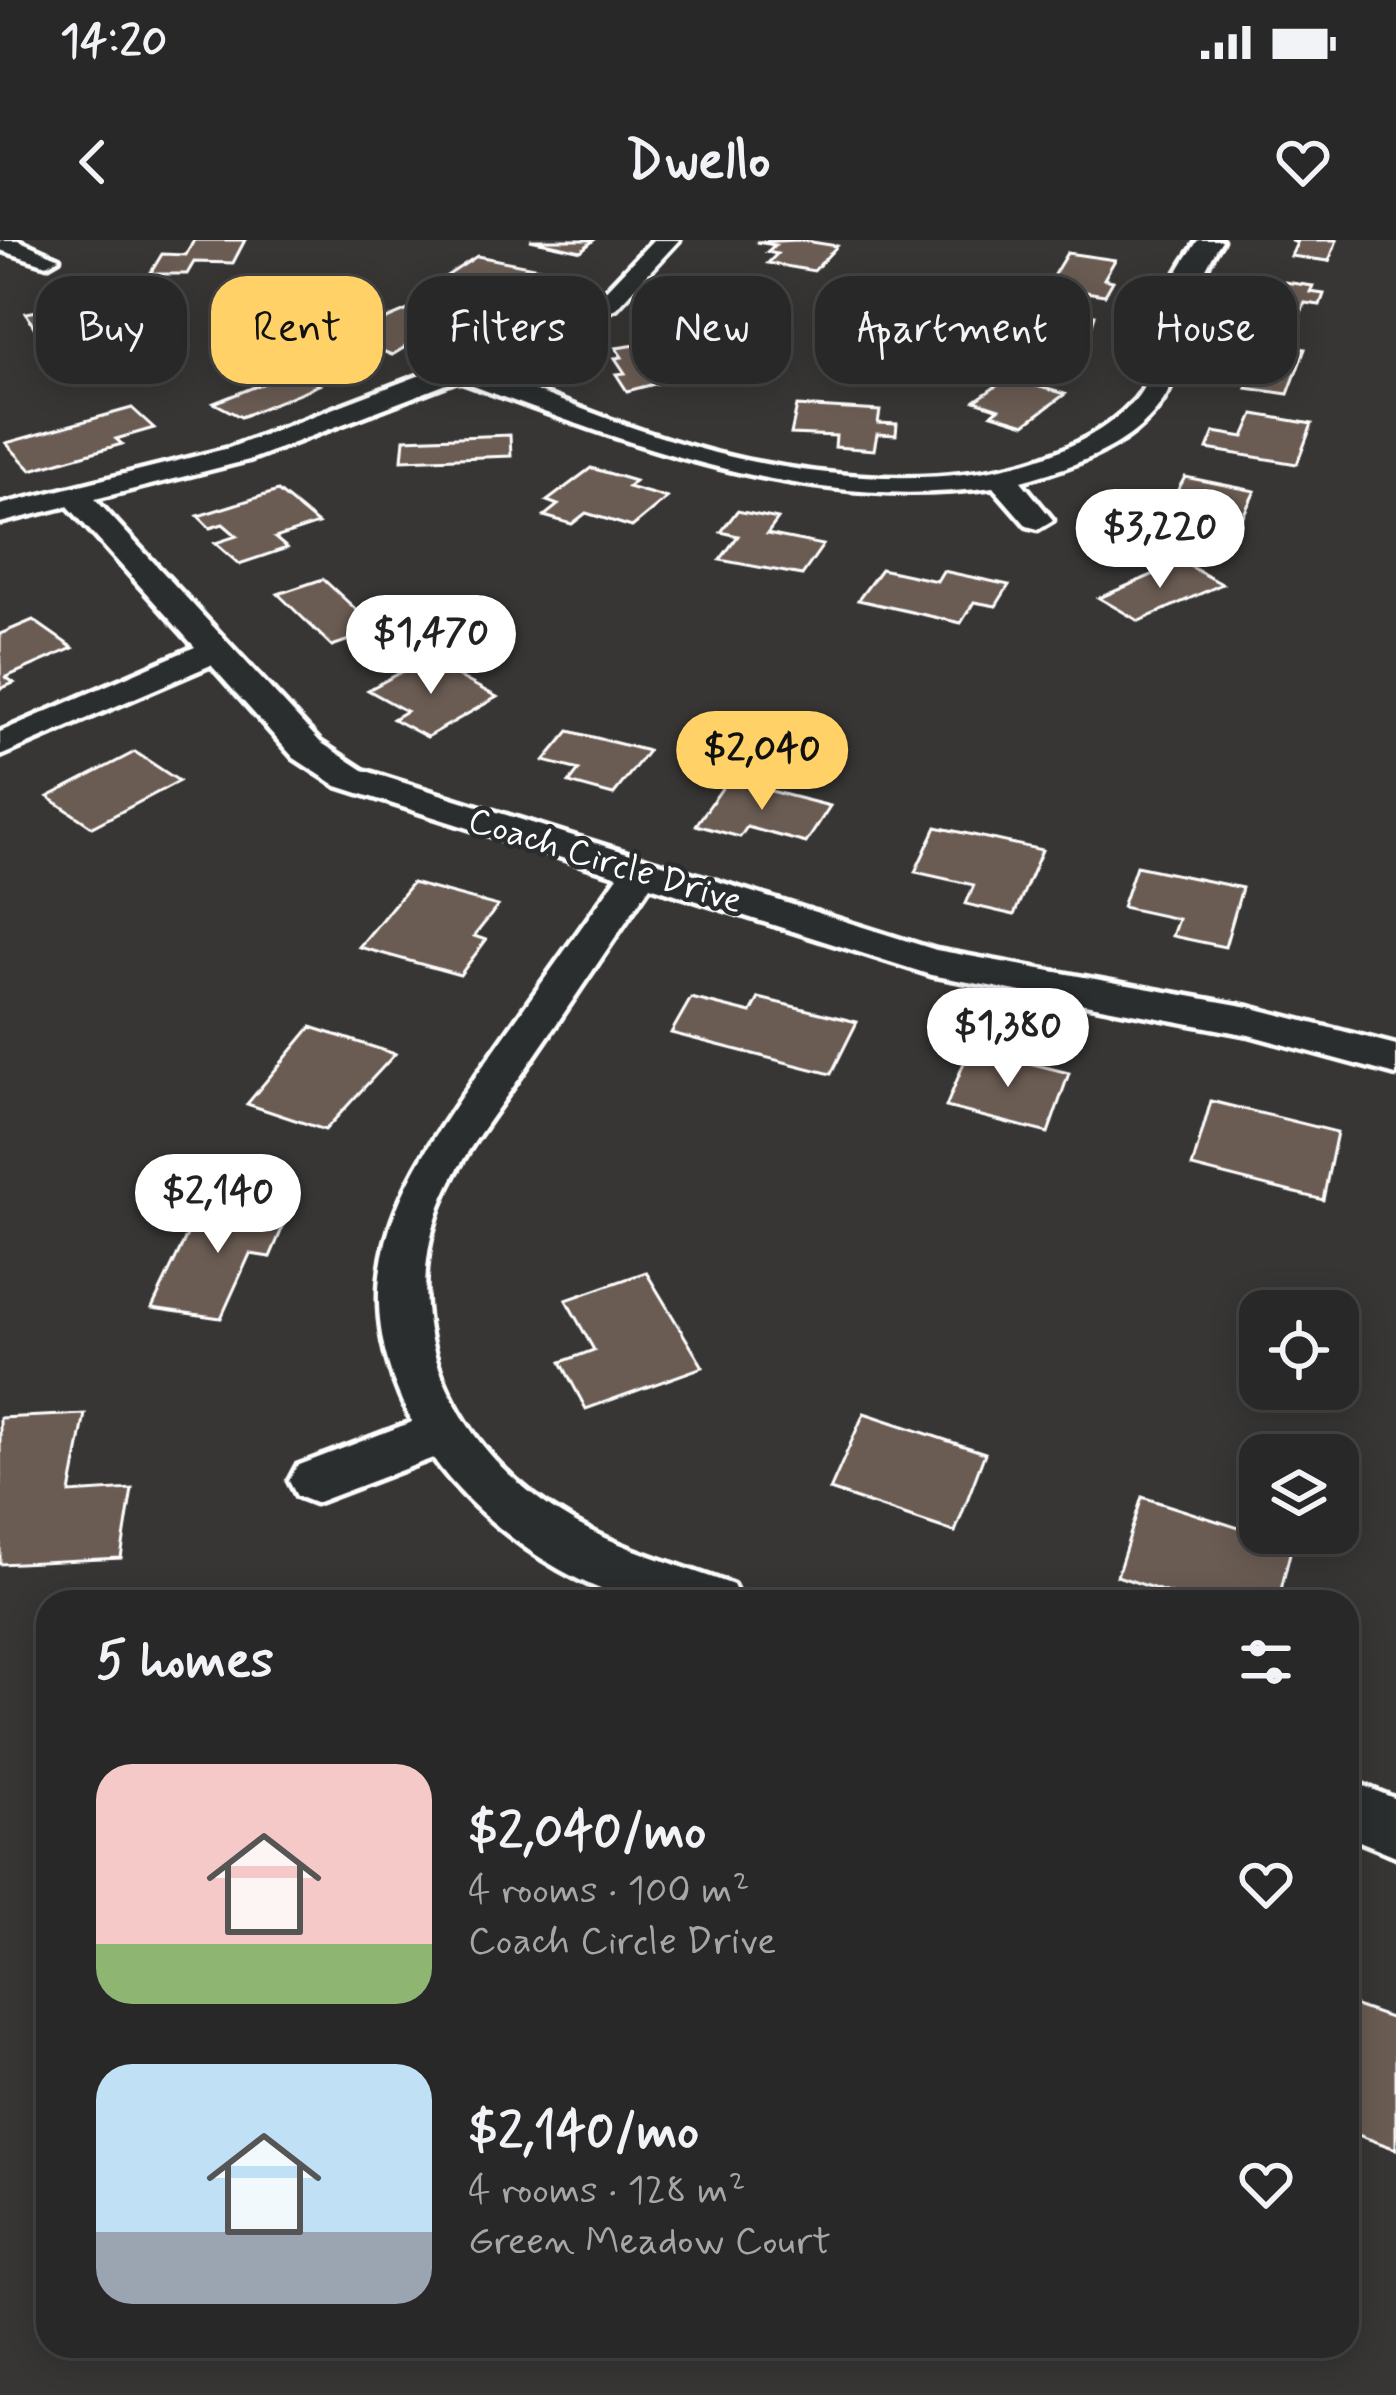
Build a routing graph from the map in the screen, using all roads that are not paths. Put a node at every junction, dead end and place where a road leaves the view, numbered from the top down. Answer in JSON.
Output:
{"nodes":[{"id":1,"x":667,"y":240,"type":"edge"},
{"id":2,"x":1210,"y":240,"type":"edge"},
{"id":3,"x":0,"y":242,"type":"edge"},
{"id":4,"x":47,"y":258,"type":"dead end"},
{"id":5,"x":608,"y":301,"type":"edge"},
{"id":6,"x":423,"y":384,"type":"edge"},
{"id":7,"x":498,"y":384,"type":"edge"},
{"id":8,"x":1001,"y":477,"type":"junction"},
{"id":9,"x":75,"y":495,"type":"junction"},
{"id":10,"x":0,"y":514,"type":"edge"},
{"id":11,"x":1038,"y":520,"type":"dead end"},
{"id":12,"x":214,"y":651,"type":"junction"},
{"id":13,"x":0,"y":745,"type":"edge"},
{"id":14,"x":639,"y":874,"type":"junction"},
{"id":15,"x":1396,"y":1060,"type":"edge"},
{"id":16,"x":440,"y":1433,"type":"junction"},
{"id":17,"x":315,"y":1481,"type":"dead end"},
{"id":18,"x":680,"y":1590,"type":"edge"},
{"id":19,"x":1359,"y":1812,"type":"edge"},
{"id":20,"x":1396,"y":1828,"type":"edge"}],
"edges":[{"from":1,"to":5,"type":"street"},
{"from":2,"to":8,"type":"street"},
{"from":3,"to":4,"type":"street"},
{"from":6,"to":9,"type":"street"},
{"from":7,"to":8,"type":"street"},
{"from":8,"to":11,"type":"street"},
{"from":9,"to":10,"type":"street"},
{"from":9,"to":12,"type":"street","name":"Coach Circle Drive"},
{"from":12,"to":13,"type":"street"},
{"from":12,"to":14,"type":"street","name":"Coach Circle Drive"},
{"from":14,"to":15,"type":"street","name":"Coach Circle Drive"},
{"from":14,"to":16,"type":"street"},
{"from":16,"to":17,"type":"street"},
{"from":16,"to":18,"type":"street"},
{"from":19,"to":20,"type":"street"}]}
